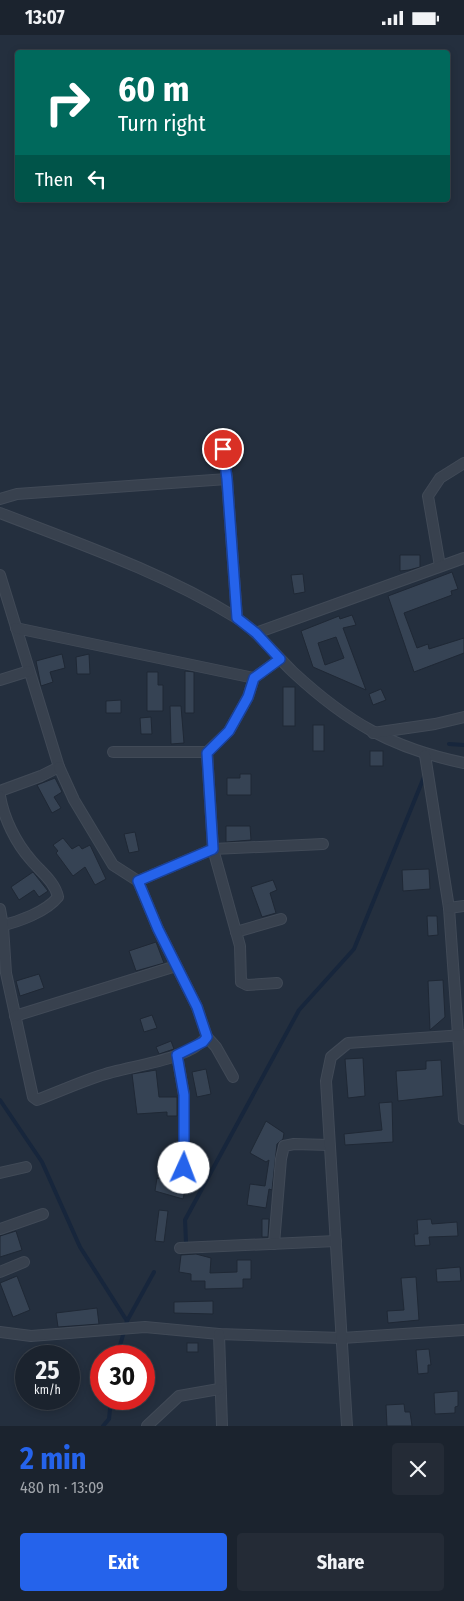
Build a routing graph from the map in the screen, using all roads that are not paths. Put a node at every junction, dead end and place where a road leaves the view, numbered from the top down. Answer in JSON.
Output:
{"nodes":[{"id":1,"x":223,"y":449,"type":"dead end"},
{"id":2,"x":464,"y":463,"type":"edge"},
{"id":3,"x":227,"y":479,"type":"junction"},
{"id":4,"x":0,"y":499,"type":"edge"},
{"id":5,"x":0,"y":513,"type":"edge"},
{"id":6,"x":464,"y":558,"type":"edge"},
{"id":7,"x":440,"y":566,"type":"junction"},
{"id":8,"x":0,"y":575,"type":"edge"},
{"id":9,"x":0,"y":618,"type":"edge"},
{"id":10,"x":237,"y":618,"type":"junction"},
{"id":11,"x":14,"y":623,"type":"junction"},
{"id":12,"x":256,"y":633,"type":"junction"},
{"id":13,"x":280,"y":659,"type":"junction"},
{"id":14,"x":29,"y":671,"type":"junction"},
{"id":15,"x":254,"y":678,"type":"junction"},
{"id":16,"x":0,"y":680,"type":"edge"},
{"id":17,"x":464,"y":717,"type":"edge"},
{"id":18,"x":372,"y":733,"type":"junction"},
{"id":19,"x":113,"y":752,"type":"dead end"},
{"id":20,"x":207,"y":753,"type":"junction"},
{"id":21,"x":425,"y":755,"type":"junction"},
{"id":22,"x":464,"y":763,"type":"edge"},
{"id":23,"x":59,"y":767,"type":"junction"},
{"id":24,"x":0,"y":791,"type":"edge"},
{"id":25,"x":0,"y":796,"type":"edge"},
{"id":26,"x":323,"y":844,"type":"dead end"},
{"id":27,"x":213,"y":849,"type":"junction"},
{"id":28,"x":138,"y":881,"type":"junction"},
{"id":29,"x":464,"y":906,"type":"edge"},
{"id":30,"x":449,"y":908,"type":"junction"},
{"id":31,"x":0,"y":909,"type":"edge"},
{"id":32,"x":281,"y":919,"type":"dead end"},
{"id":33,"x":2,"y":926,"type":"edge"},
{"id":34,"x":236,"y":932,"type":"junction"},
{"id":35,"x":176,"y":966,"type":"junction"},
{"id":36,"x":277,"y":983,"type":"dead end"},
{"id":37,"x":15,"y":1016,"type":"junction"},
{"id":38,"x":461,"y":1035,"type":"edge"},
{"id":39,"x":207,"y":1037,"type":"junction"},
{"id":40,"x":177,"y":1055,"type":"junction"},
{"id":41,"x":233,"y":1077,"type":"dead end"},
{"id":42,"x":464,"y":1119,"type":"edge"},
{"id":43,"x":329,"y":1145,"type":"junction"},
{"id":44,"x":26,"y":1167,"type":"dead end"},
{"id":45,"x":184,"y":1168,"type":"dead end"},
{"id":46,"x":0,"y":1173,"type":"edge"},
{"id":47,"x":43,"y":1214,"type":"dead end"},
{"id":48,"x":0,"y":1229,"type":"edge"},
{"id":49,"x":336,"y":1241,"type":"junction"},
{"id":50,"x":274,"y":1244,"type":"junction"},
{"id":51,"x":180,"y":1248,"type":"dead end"},
{"id":52,"x":24,"y":1262,"type":"dead end"},
{"id":53,"x":0,"y":1272,"type":"edge"},
{"id":54,"x":464,"y":1330,"type":"edge"},
{"id":55,"x":0,"y":1333,"type":"edge"},
{"id":56,"x":219,"y":1334,"type":"junction"},
{"id":57,"x":342,"y":1338,"type":"junction"},
{"id":58,"x":219,"y":1389,"type":"junction"},
{"id":59,"x":147,"y":1426,"type":"edge"},
{"id":60,"x":222,"y":1426,"type":"edge"},
{"id":61,"x":347,"y":1426,"type":"edge"}],
"edges":[{"from":1,"to":3,"type":"street"},
{"from":2,"to":7,"type":"street"},
{"from":3,"to":4,"type":"street"},
{"from":3,"to":10,"type":"street"},
{"from":5,"to":10,"type":"street"},
{"from":6,"to":7,"type":"street"},
{"from":7,"to":12,"type":"street"},
{"from":8,"to":11,"type":"street"},
{"from":9,"to":11,"type":"street"},
{"from":10,"to":12,"type":"street"},
{"from":11,"to":14,"type":"street"},
{"from":11,"to":15,"type":"street"},
{"from":12,"to":13,"type":"street"},
{"from":13,"to":15,"type":"street"},
{"from":13,"to":18,"type":"street"},
{"from":14,"to":16,"type":"street"},
{"from":14,"to":23,"type":"street"},
{"from":15,"to":20,"type":"street"},
{"from":17,"to":18,"type":"street"},
{"from":18,"to":21,"type":"street"},
{"from":19,"to":20,"type":"street"},
{"from":20,"to":27,"type":"street"},
{"from":21,"to":22,"type":"street"},
{"from":21,"to":30,"type":"street"},
{"from":23,"to":24,"type":"street"},
{"from":23,"to":28,"type":"street"},
{"from":25,"to":33,"type":"street"},
{"from":26,"to":27,"type":"street"},
{"from":27,"to":28,"type":"street"},
{"from":27,"to":34,"type":"street"},
{"from":28,"to":35,"type":"street"},
{"from":29,"to":30,"type":"street"},
{"from":30,"to":38,"type":"street"},
{"from":31,"to":33,"type":"street"},
{"from":32,"to":34,"type":"street"},
{"from":33,"to":37,"type":"street"},
{"from":34,"to":36,"type":"street"},
{"from":35,"to":37,"type":"street"},
{"from":35,"to":39,"type":"street"},
{"from":37,"to":40,"type":"street"},
{"from":38,"to":42,"type":"street"},
{"from":38,"to":43,"type":"street"},
{"from":39,"to":40,"type":"street"},
{"from":39,"to":41,"type":"street"},
{"from":40,"to":45,"type":"street"},
{"from":43,"to":49,"type":"street"},
{"from":43,"to":50,"type":"street"},
{"from":44,"to":46,"type":"street"},
{"from":47,"to":48,"type":"street"},
{"from":49,"to":50,"type":"street"},
{"from":49,"to":57,"type":"street"},
{"from":50,"to":51,"type":"street"},
{"from":52,"to":53,"type":"street"},
{"from":54,"to":57,"type":"street"},
{"from":55,"to":56,"type":"street"},
{"from":56,"to":57,"type":"street"},
{"from":56,"to":58,"type":"street"},
{"from":57,"to":61,"type":"street"},
{"from":58,"to":59,"type":"street"},
{"from":58,"to":60,"type":"street"}]}
